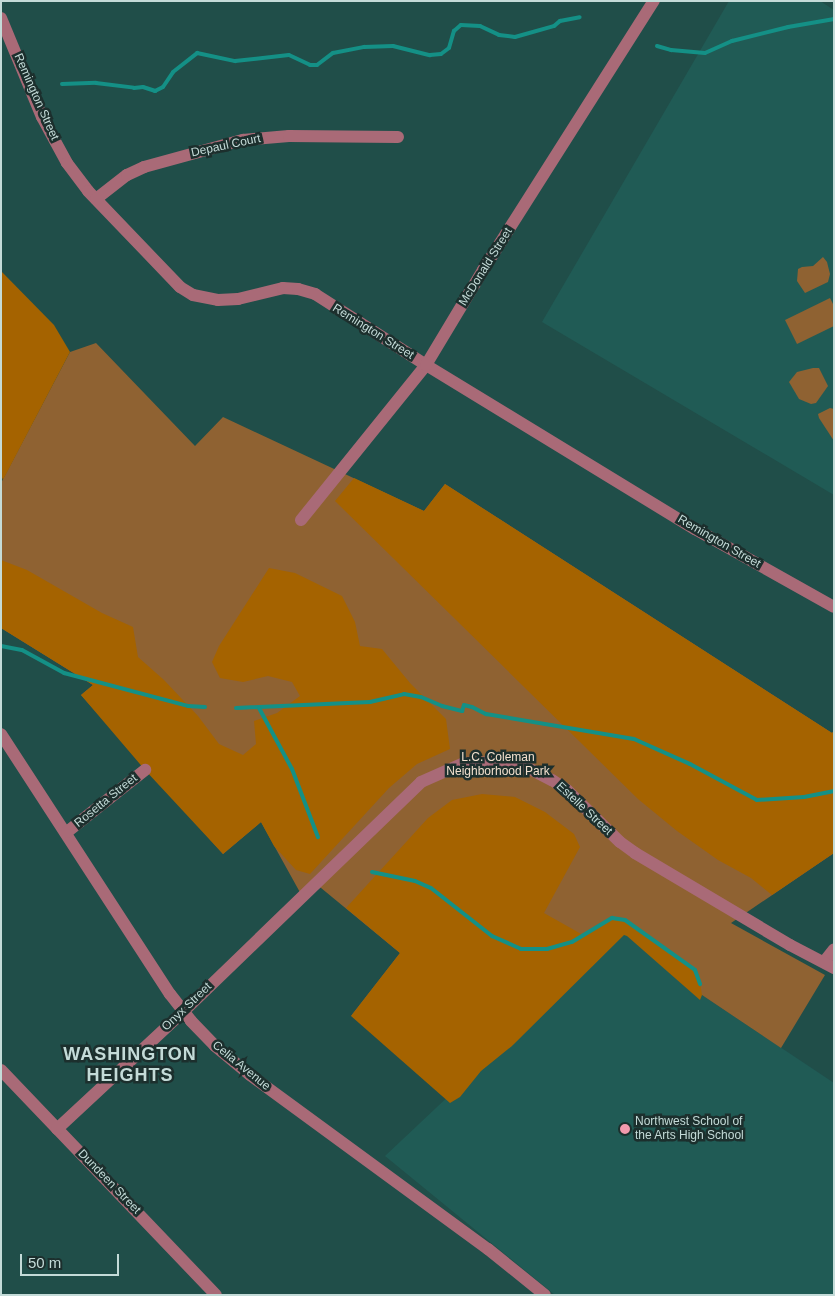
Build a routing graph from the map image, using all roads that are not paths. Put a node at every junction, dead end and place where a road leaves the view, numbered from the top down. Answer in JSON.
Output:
{"nodes":[{"id":1,"x":654,"y":1,"type":"edge"},
{"id":2,"x":1,"y":18,"type":"edge"},
{"id":3,"x":398,"y":137,"type":"dead end"},
{"id":4,"x":96,"y":198,"type":"junction"},
{"id":5,"x":426,"y":365,"type":"junction"},
{"id":6,"x":301,"y":520,"type":"dead end"},
{"id":7,"x":834,"y":607,"type":"edge"},
{"id":8,"x":1,"y":734,"type":"edge"},
{"id":9,"x":145,"y":770,"type":"dead end"},
{"id":10,"x":67,"y":832,"type":"junction"},
{"id":11,"x":315,"y":882,"type":"joint"},
{"id":12,"x":834,"y":949,"type":"edge"},
{"id":13,"x":829,"y":965,"type":"edge"},
{"id":14,"x":183,"y":1012,"type":"junction"},
{"id":15,"x":1,"y":1070,"type":"edge"},
{"id":16,"x":57,"y":1129,"type":"junction"},
{"id":17,"x":216,"y":1295,"type":"edge"},
{"id":18,"x":545,"y":1295,"type":"edge"}],
"edges":[{"from":1,"to":5,"type":"street","name":"McDonald Street"},
{"from":2,"to":4,"type":"street","name":"Remington Street"},
{"from":3,"to":4,"type":"street","name":"Depaul Court"},
{"from":4,"to":5,"type":"street","name":"Remington Street"},
{"from":5,"to":6,"type":"street","name":"McDonald Street"},
{"from":5,"to":7,"type":"street","name":"Remington Street"},
{"from":8,"to":10,"type":"street","name":"Celia Avenue"},
{"from":9,"to":10,"type":"street","name":"Rosetta Street"},
{"from":10,"to":14,"type":"street","name":"Celia Avenue"},
{"from":11,"to":13,"type":"street","name":"Estelle Street"},
{"from":11,"to":14,"type":"street","name":"Onyx Street"},
{"from":12,"to":13,"type":"street"},
{"from":14,"to":16,"type":"street","name":"Onyx Street"},
{"from":14,"to":18,"type":"street","name":"Celia Avenue"},
{"from":15,"to":16,"type":"street","name":"Dundeen Street"},
{"from":16,"to":17,"type":"street","name":"Dundeen Street"}]}
